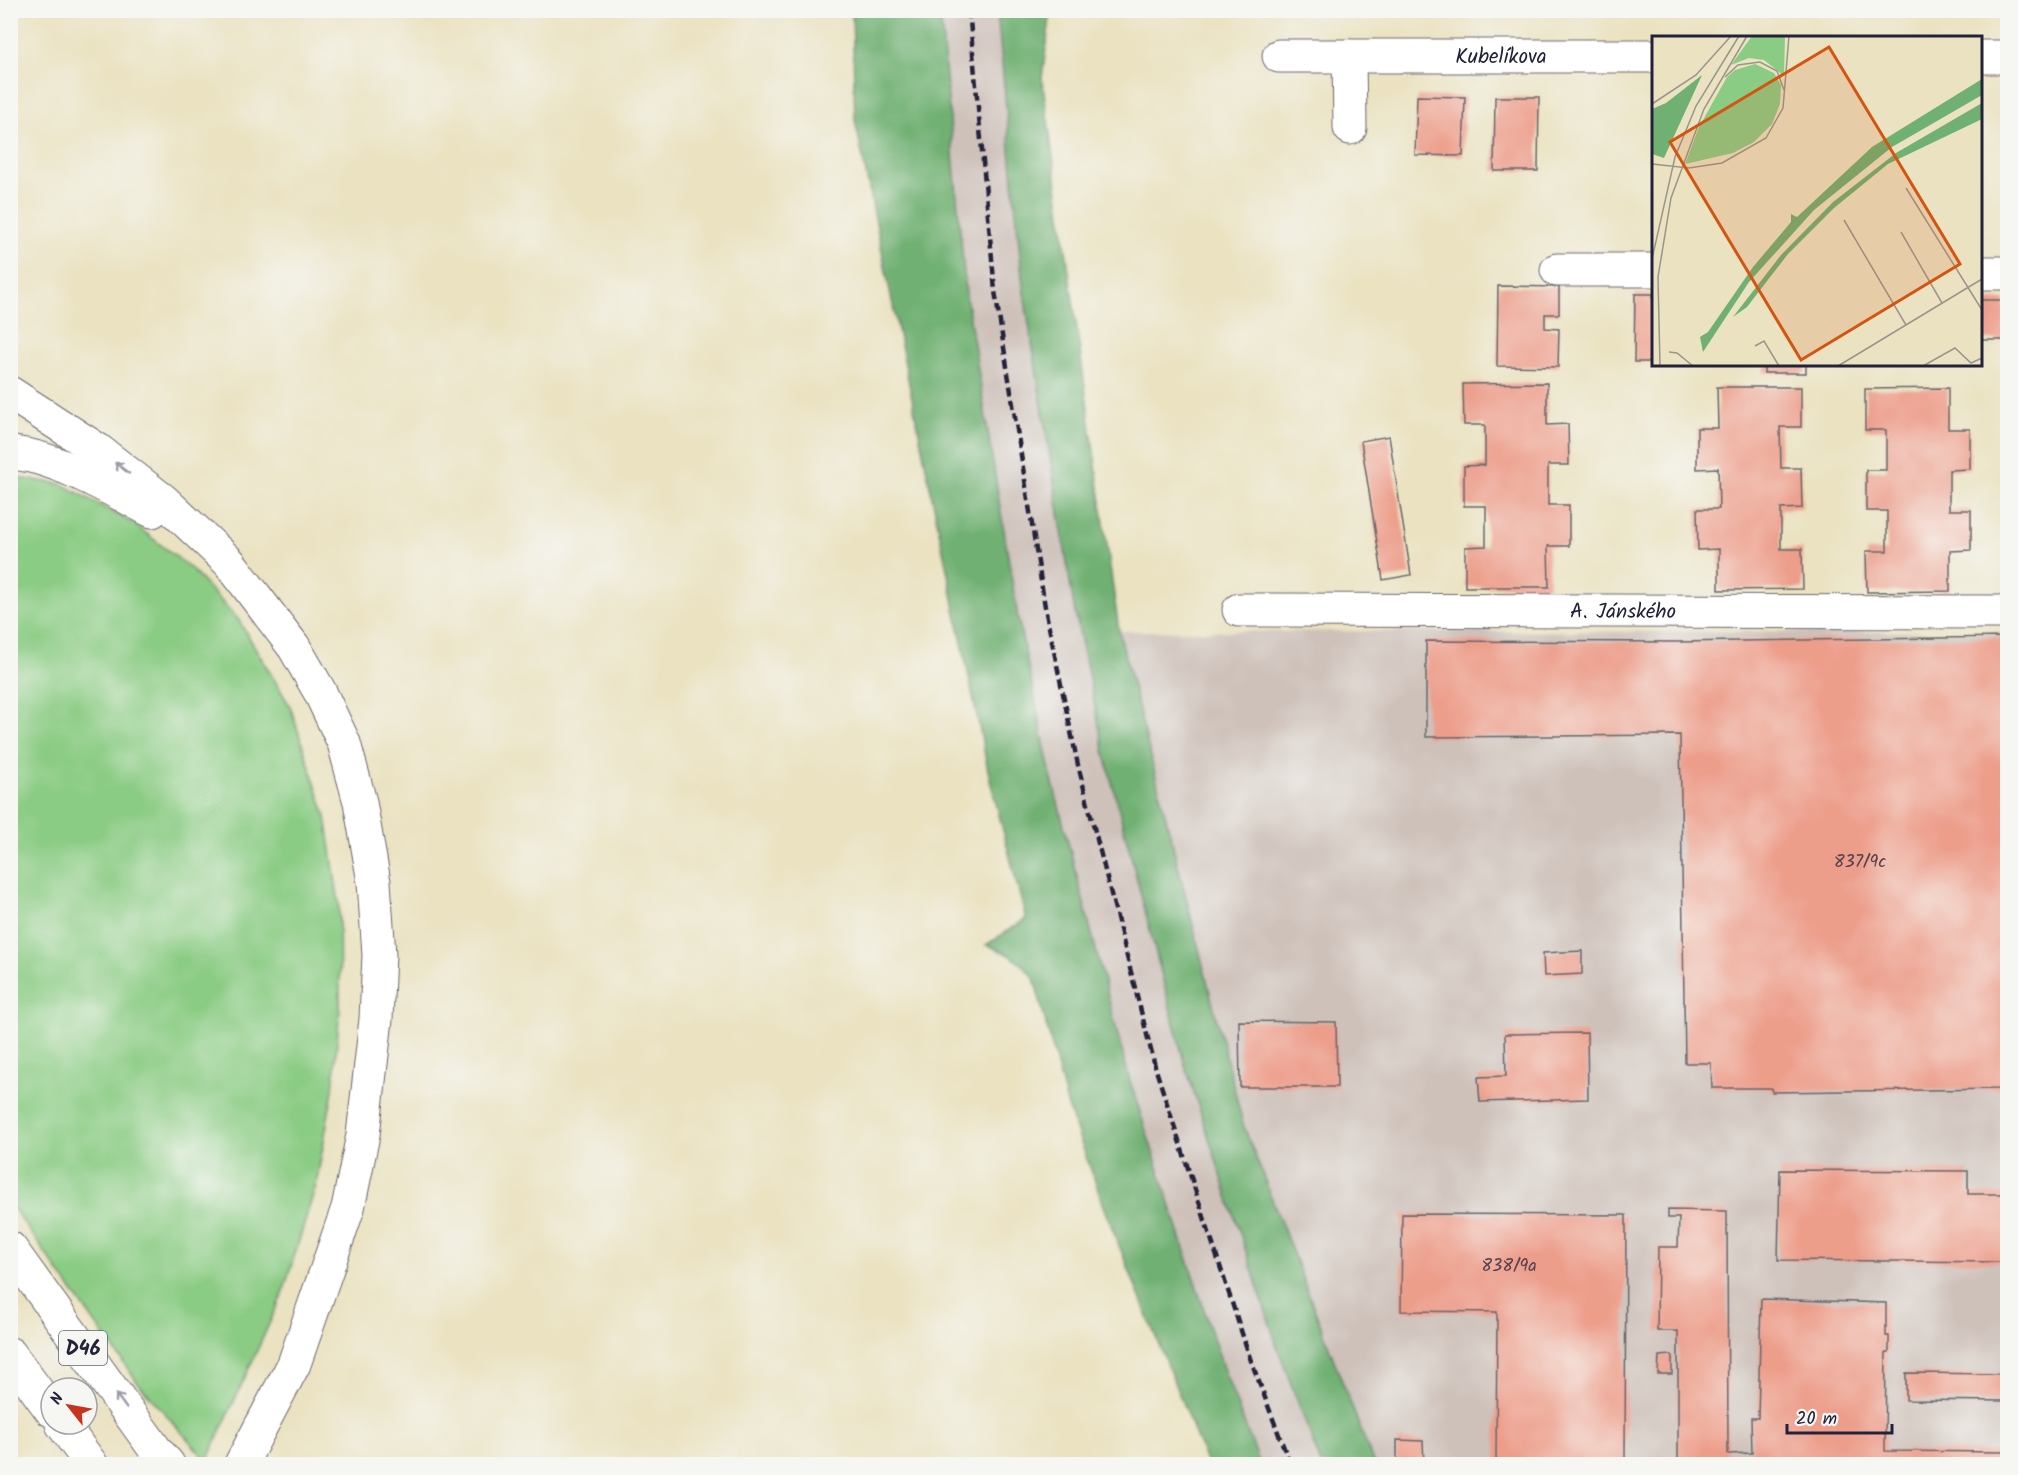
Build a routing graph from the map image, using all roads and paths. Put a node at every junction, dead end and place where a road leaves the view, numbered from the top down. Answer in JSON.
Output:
{"nodes":[{"id":1,"x":1279,"y":56,"type":"dead end"},
{"id":2,"x":1350,"y":56,"type":"junction"},
{"id":3,"x":1652,"y":56,"type":"edge"},
{"id":4,"x":1982,"y":57,"type":"edge"},
{"id":5,"x":2007,"y":57,"type":"edge"},
{"id":6,"x":1350,"y":128,"type":"dead end"},
{"id":7,"x":1557,"y":270,"type":"dead end"},
{"id":8,"x":1652,"y":270,"type":"edge"},
{"id":9,"x":1982,"y":273,"type":"edge"},
{"id":10,"x":2007,"y":273,"type":"edge"},
{"id":11,"x":10,"y":393,"type":"edge"},
{"id":12,"x":10,"y":453,"type":"edge"},
{"id":13,"x":229,"y":562,"type":"junction"},
{"id":14,"x":1239,"y":610,"type":"dead end"},
{"id":15,"x":2007,"y":612,"type":"edge"},
{"id":16,"x":10,"y":1248,"type":"edge"},
{"id":17,"x":10,"y":1354,"type":"edge"},
{"id":18,"x":39,"y":1394,"type":"edge"},
{"id":19,"x":71,"y":1436,"type":"edge"},
{"id":20,"x":162,"y":1457,"type":"edge"},
{"id":21,"x":92,"y":1464,"type":"edge"},
{"id":22,"x":241,"y":1464,"type":"edge"}],
"edges":[{"from":1,"to":2,"type":"main road","name":"Kubelíkova"},
{"from":2,"to":3,"type":"main road","name":"Kubelíkova"},
{"from":2,"to":6,"type":"main road"},
{"from":4,"to":5,"type":"main road"},
{"from":7,"to":8,"type":"main road"},
{"from":9,"to":10,"type":"main road"},
{"from":13,"to":11,"type":"main road","one_way":true},
{"from":12,"to":13,"type":"main road"},
{"from":13,"to":22,"type":"main road"},
{"from":14,"to":15,"type":"main road","name":"A. Jánského"},
{"from":20,"to":16,"type":"main road","number":"D46","one_way":true},
{"from":17,"to":18,"type":"main road"},
{"from":19,"to":21,"type":"main road"}]}
